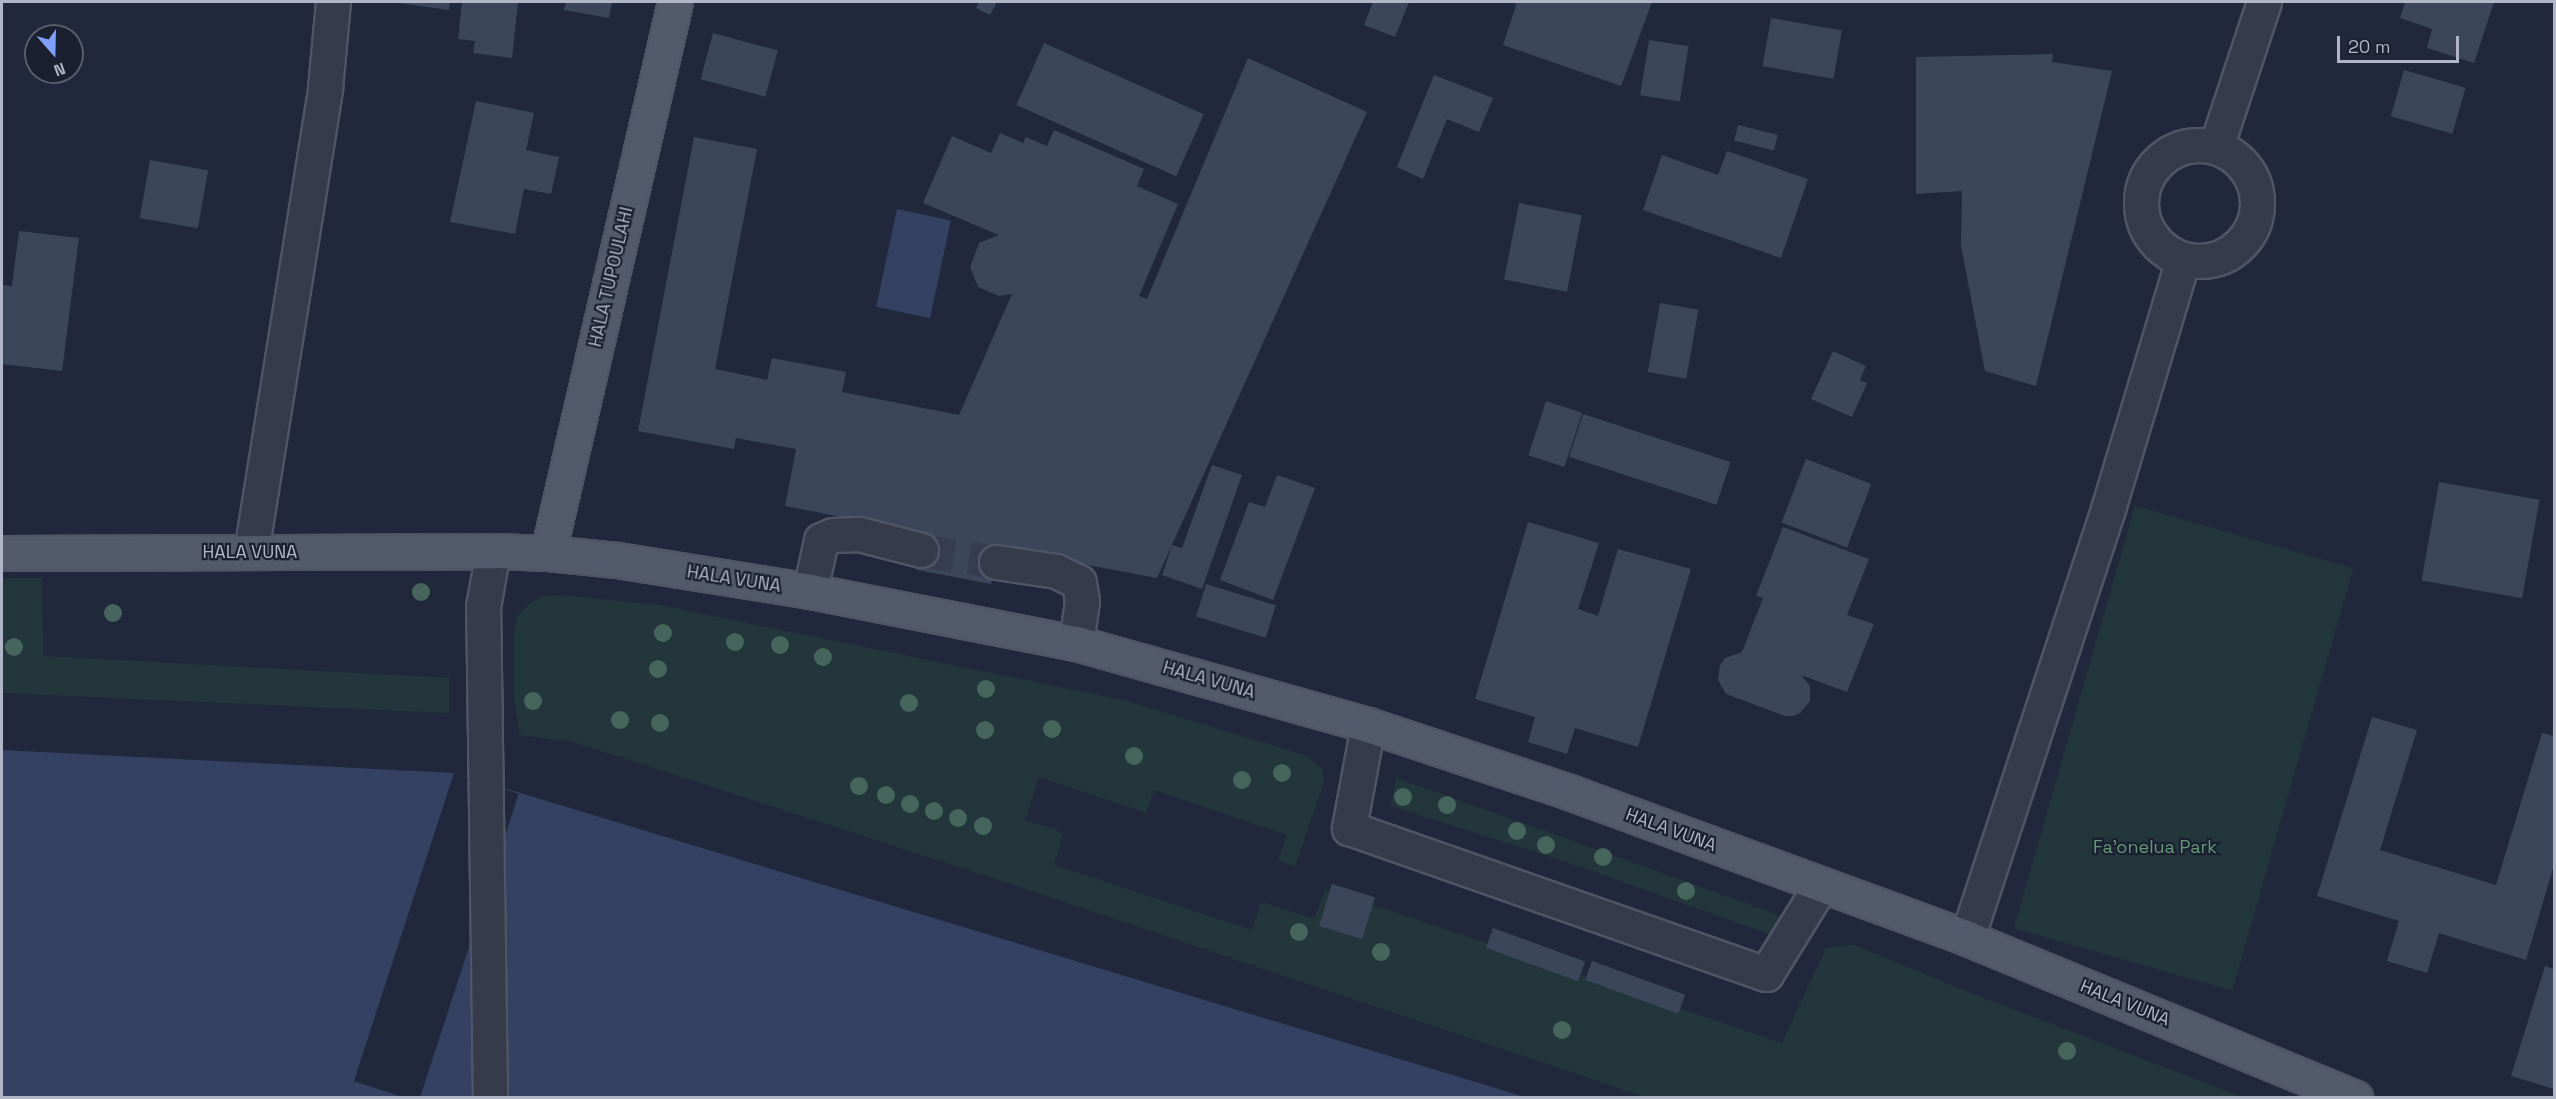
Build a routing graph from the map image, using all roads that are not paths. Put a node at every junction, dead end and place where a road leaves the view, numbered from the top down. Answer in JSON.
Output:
{"nodes":[{"id":1,"x":333,"y":2,"type":"edge"},
{"id":2,"x":675,"y":2,"type":"edge"},
{"id":3,"x":2264,"y":2,"type":"edge"},
{"id":4,"x":2216,"y":147,"type":"junction"},
{"id":5,"x":2183,"y":259,"type":"junction"},
{"id":6,"x":921,"y":550,"type":"tunnel mouth"},
{"id":7,"x":493,"y":551,"type":"junction"},
{"id":8,"x":251,"y":552,"type":"junction"},
{"id":9,"x":2,"y":553,"type":"edge"},
{"id":10,"x":548,"y":553,"type":"junction"},
{"id":11,"x":996,"y":562,"type":"tunnel mouth"},
{"id":12,"x":810,"y":591,"type":"junction"},
{"id":13,"x":1076,"y":643,"type":"junction"},
{"id":14,"x":1368,"y":725,"type":"junction"},
{"id":15,"x":1821,"y":885,"type":"junction"},
{"id":16,"x":1966,"y":938,"type":"junction"},
{"id":17,"x":490,"y":1098,"type":"edge"},
{"id":18,"x":2355,"y":1098,"type":"edge"}],
"edges":[{"from":1,"to":8,"type":"street"},
{"from":2,"to":10,"type":"main road","name":"HALA TUPOULAHI"},
{"from":3,"to":4,"type":"street"},
{"from":4,"to":5,"type":"street"},
{"from":4,"to":5,"type":"street"},
{"from":5,"to":16,"type":"street"},
{"from":6,"to":12,"type":"street"},
{"from":7,"to":8,"type":"main road","name":"HALA VUNA"},
{"from":7,"to":10,"type":"main road","name":"HALA VUNA"},
{"from":7,"to":17,"type":"street"},
{"from":8,"to":9,"type":"main road","name":"HALA VUNA"},
{"from":10,"to":12,"type":"main road","name":"HALA VUNA"},
{"from":11,"to":13,"type":"street"},
{"from":12,"to":13,"type":"main road","name":"HALA VUNA"},
{"from":13,"to":14,"type":"main road","name":"HALA VUNA"},
{"from":14,"to":15,"type":"main road","name":"HALA VUNA"},
{"from":14,"to":15,"type":"street"},
{"from":15,"to":16,"type":"main road","name":"HALA VUNA"},
{"from":16,"to":18,"type":"main road","name":"HALA VUNA"}]}
